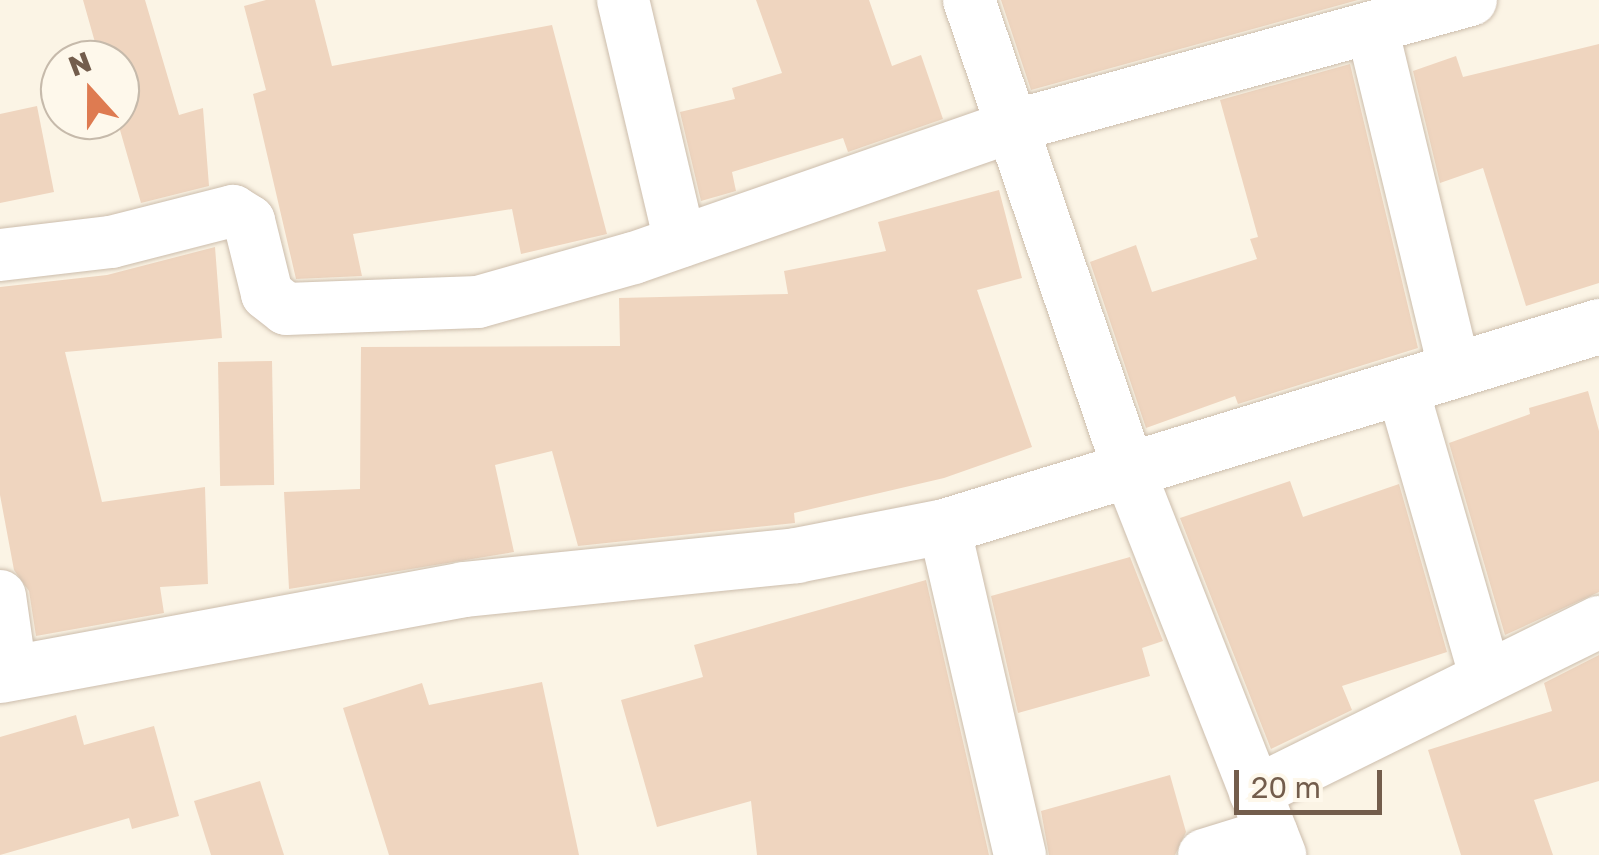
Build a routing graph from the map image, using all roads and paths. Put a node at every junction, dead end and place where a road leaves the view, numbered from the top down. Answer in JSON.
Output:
{"nodes":[{"id":1,"x":623,"y":0,"type":"edge"},
{"id":2,"x":969,"y":0,"type":"edge"},
{"id":3,"x":1471,"y":0,"type":"edge"},
{"id":4,"x":1313,"y":21,"type":"edge"},
{"id":5,"x":1372,"y":28,"type":"junction"},
{"id":6,"x":1012,"y":126,"type":"junction"},
{"id":7,"x":680,"y":241,"type":"junction"},
{"id":8,"x":0,"y":255,"type":"edge"},
{"id":9,"x":1599,"y":326,"type":"edge"},
{"id":10,"x":1454,"y":368,"type":"junction"},
{"id":11,"x":1402,"y":387,"type":"junction"},
{"id":12,"x":1129,"y":471,"type":"junction"},
{"id":13,"x":944,"y":526,"type":"junction"},
{"id":14,"x":0,"y":596,"type":"edge"},
{"id":15,"x":1599,"y":622,"type":"edge"},
{"id":16,"x":6,"y":674,"type":"edge"},
{"id":17,"x":1485,"y":675,"type":"junction"},
{"id":18,"x":1269,"y":827,"type":"edge"},
{"id":19,"x":1020,"y":855,"type":"edge"},
{"id":20,"x":1204,"y":855,"type":"edge"}],
"edges":[{"from":1,"to":7,"type":"street"},
{"from":2,"to":6,"type":"street"},
{"from":3,"to":5,"type":"street"},
{"from":4,"to":5,"type":"street"},
{"from":4,"to":6,"type":"street"},
{"from":5,"to":10,"type":"street"},
{"from":6,"to":7,"type":"street"},
{"from":6,"to":12,"type":"street"},
{"from":7,"to":8,"type":"street"},
{"from":9,"to":10,"type":"street"},
{"from":10,"to":11,"type":"street"},
{"from":11,"to":12,"type":"street"},
{"from":11,"to":17,"type":"street"},
{"from":12,"to":13,"type":"street"},
{"from":12,"to":18,"type":"street"},
{"from":13,"to":16,"type":"street"},
{"from":13,"to":19,"type":"street"},
{"from":14,"to":16,"type":"street"},
{"from":15,"to":17,"type":"street"},
{"from":17,"to":18,"type":"street"},
{"from":18,"to":20,"type":"street"}]}
